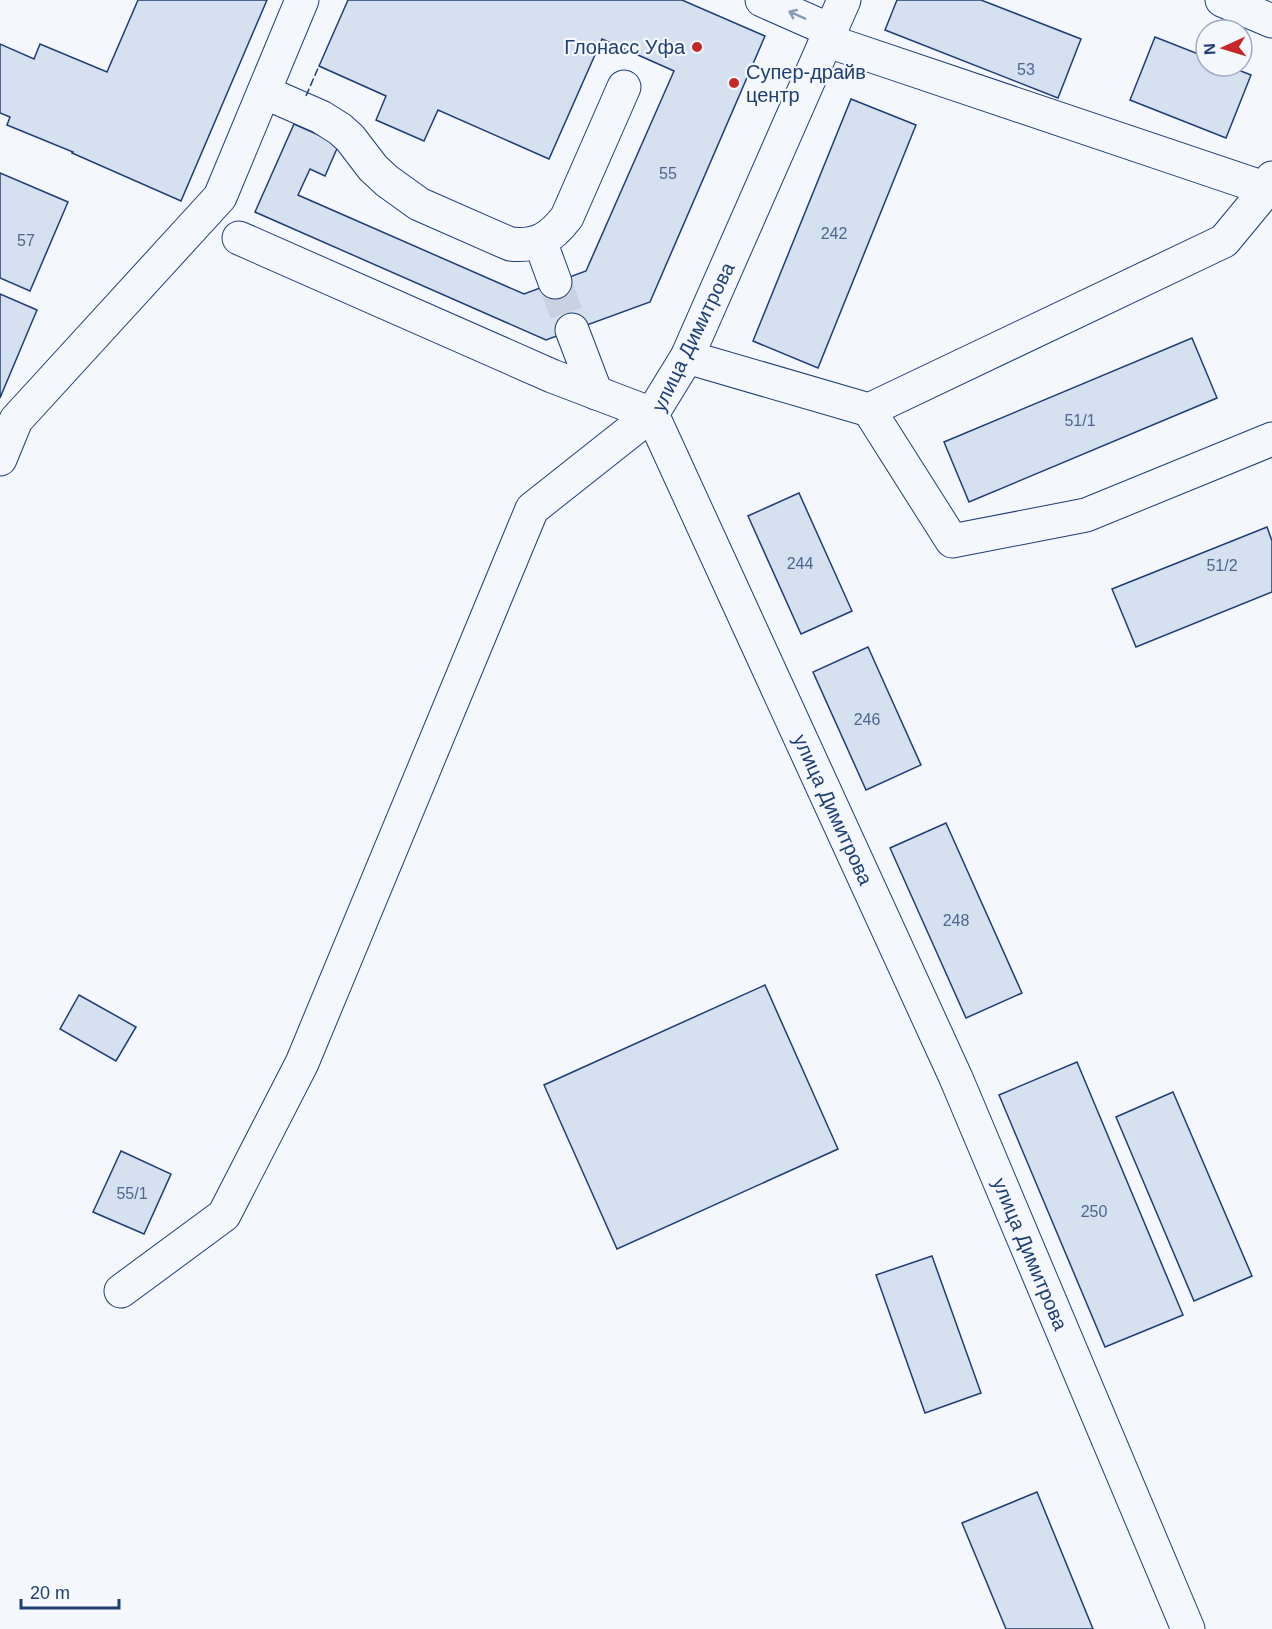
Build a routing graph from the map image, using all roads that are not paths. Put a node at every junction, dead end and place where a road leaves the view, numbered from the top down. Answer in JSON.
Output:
{"nodes":[{"id":1,"x":302,"y":0,"type":"edge"},
{"id":2,"x":762,"y":0,"type":"edge"},
{"id":3,"x":844,"y":0,"type":"edge"},
{"id":4,"x":1222,"y":0,"type":"edge"},
{"id":5,"x":1272,"y":21,"type":"edge"},
{"id":6,"x":830,"y":36,"type":"junction"},
{"id":7,"x":624,"y":87,"type":"dead end"},
{"id":8,"x":264,"y":92,"type":"junction"},
{"id":9,"x":1270,"y":186,"type":"edge"},
{"id":10,"x":239,"y":238,"type":"dead end"},
{"id":11,"x":540,"y":241,"type":"junction"},
{"id":12,"x":555,"y":282,"type":"tunnel mouth"},
{"id":13,"x":572,"y":330,"type":"tunnel mouth"},
{"id":14,"x":687,"y":357,"type":"junction"},
{"id":15,"x":596,"y":393,"type":"junction"},
{"id":16,"x":869,"y":410,"type":"junction"},
{"id":17,"x":652,"y":414,"type":"junction"},
{"id":18,"x":1272,"y":440,"type":"edge"},
{"id":19,"x":0,"y":459,"type":"edge"},
{"id":20,"x":121,"y":1291,"type":"dead end"},
{"id":21,"x":1188,"y":1629,"type":"edge"}],
"edges":[{"from":1,"to":8,"type":"street"},
{"from":6,"to":2,"type":"street","one_way":true},
{"from":3,"to":6,"type":"street","name":"улица Димитрова"},
{"from":4,"to":5,"type":"street"},
{"from":6,"to":9,"type":"street"},
{"from":6,"to":14,"type":"street","name":"улица Димитрова"},
{"from":7,"to":11,"type":"street"},
{"from":8,"to":11,"type":"street"},
{"from":8,"to":19,"type":"street"},
{"from":9,"to":16,"type":"street"},
{"from":10,"to":15,"type":"street"},
{"from":11,"to":12,"type":"street"},
{"from":13,"to":15,"type":"street"},
{"from":14,"to":16,"type":"street"},
{"from":14,"to":17,"type":"street","name":"улица Димитрова"},
{"from":15,"to":17,"type":"street"},
{"from":16,"to":18,"type":"street"},
{"from":17,"to":20,"type":"street"},
{"from":17,"to":21,"type":"street","name":"улица Димитрова"}]}
